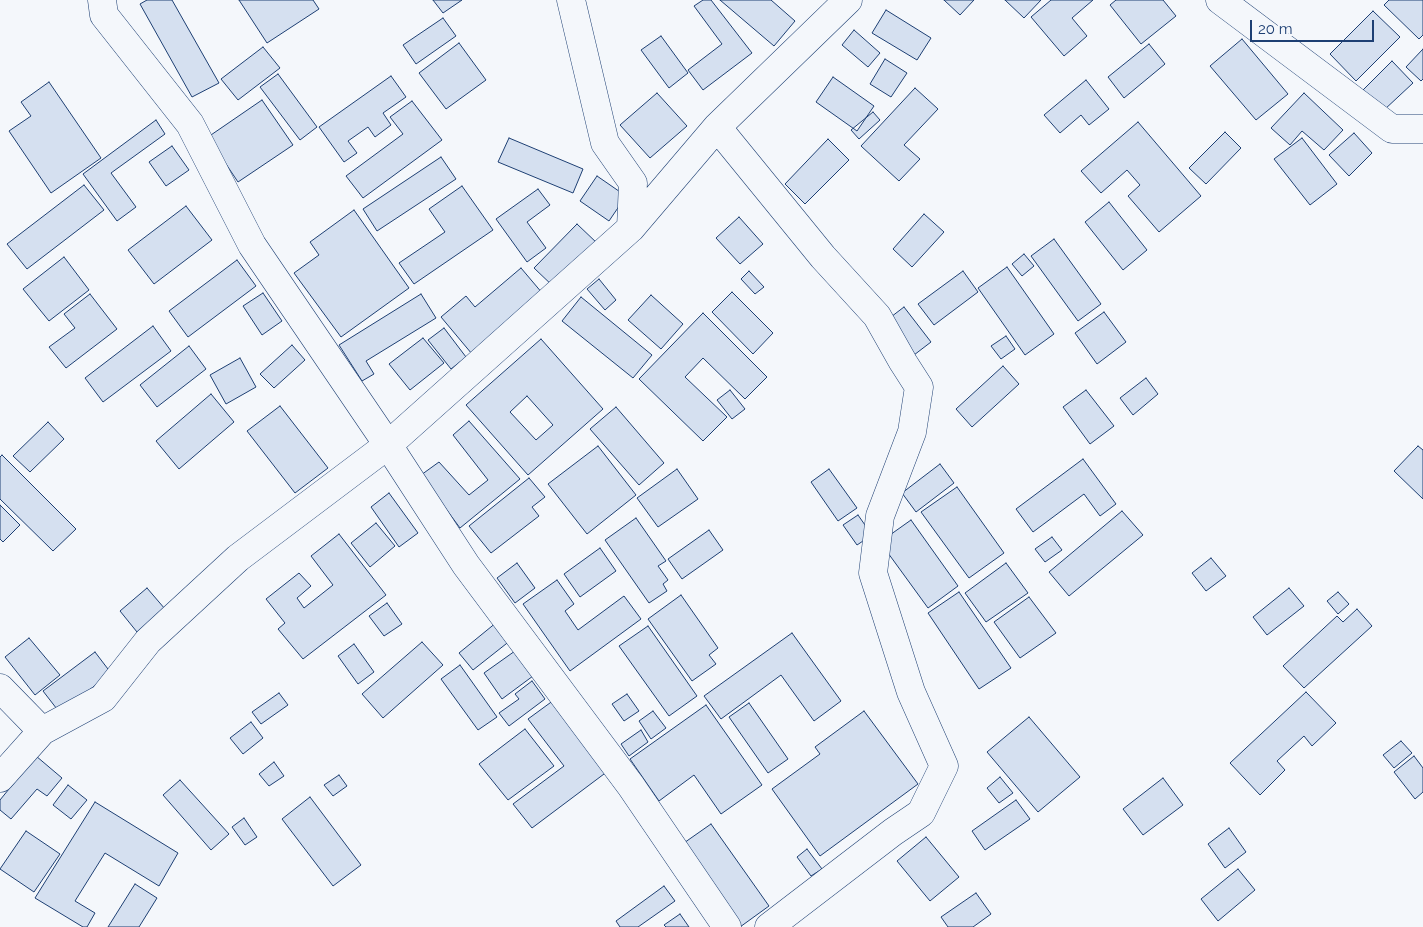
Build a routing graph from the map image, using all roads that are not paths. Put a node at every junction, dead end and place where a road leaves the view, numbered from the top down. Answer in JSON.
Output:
{"nodes":[{"id":1,"x":102,"y":0,"type":"edge"},
{"id":2,"x":571,"y":0,"type":"edge"},
{"id":3,"x":848,"y":0,"type":"edge"},
{"id":4,"x":1220,"y":0,"type":"edge"},
{"id":5,"x":717,"y":127,"type":"junction"},
{"id":6,"x":1423,"y":129,"type":"edge"},
{"id":7,"x":631,"y":228,"type":"junction"},
{"id":8,"x":388,"y":445,"type":"junction"},
{"id":9,"x":0,"y":688,"type":"edge"},
{"id":10,"x":42,"y":731,"type":"junction"},
{"id":11,"x":0,"y":778,"type":"edge"},
{"id":12,"x":727,"y":927,"type":"edge"},
{"id":13,"x":769,"y":927,"type":"edge"}],
"edges":[{"from":1,"to":8,"type":"street"},
{"from":2,"to":7,"type":"street"},
{"from":3,"to":5,"type":"street"},
{"from":4,"to":6,"type":"street"},
{"from":5,"to":7,"type":"street"},
{"from":5,"to":13,"type":"street"},
{"from":7,"to":8,"type":"street"},
{"from":8,"to":10,"type":"street"},
{"from":8,"to":12,"type":"street"},
{"from":9,"to":10,"type":"street"},
{"from":10,"to":11,"type":"street"}]}
